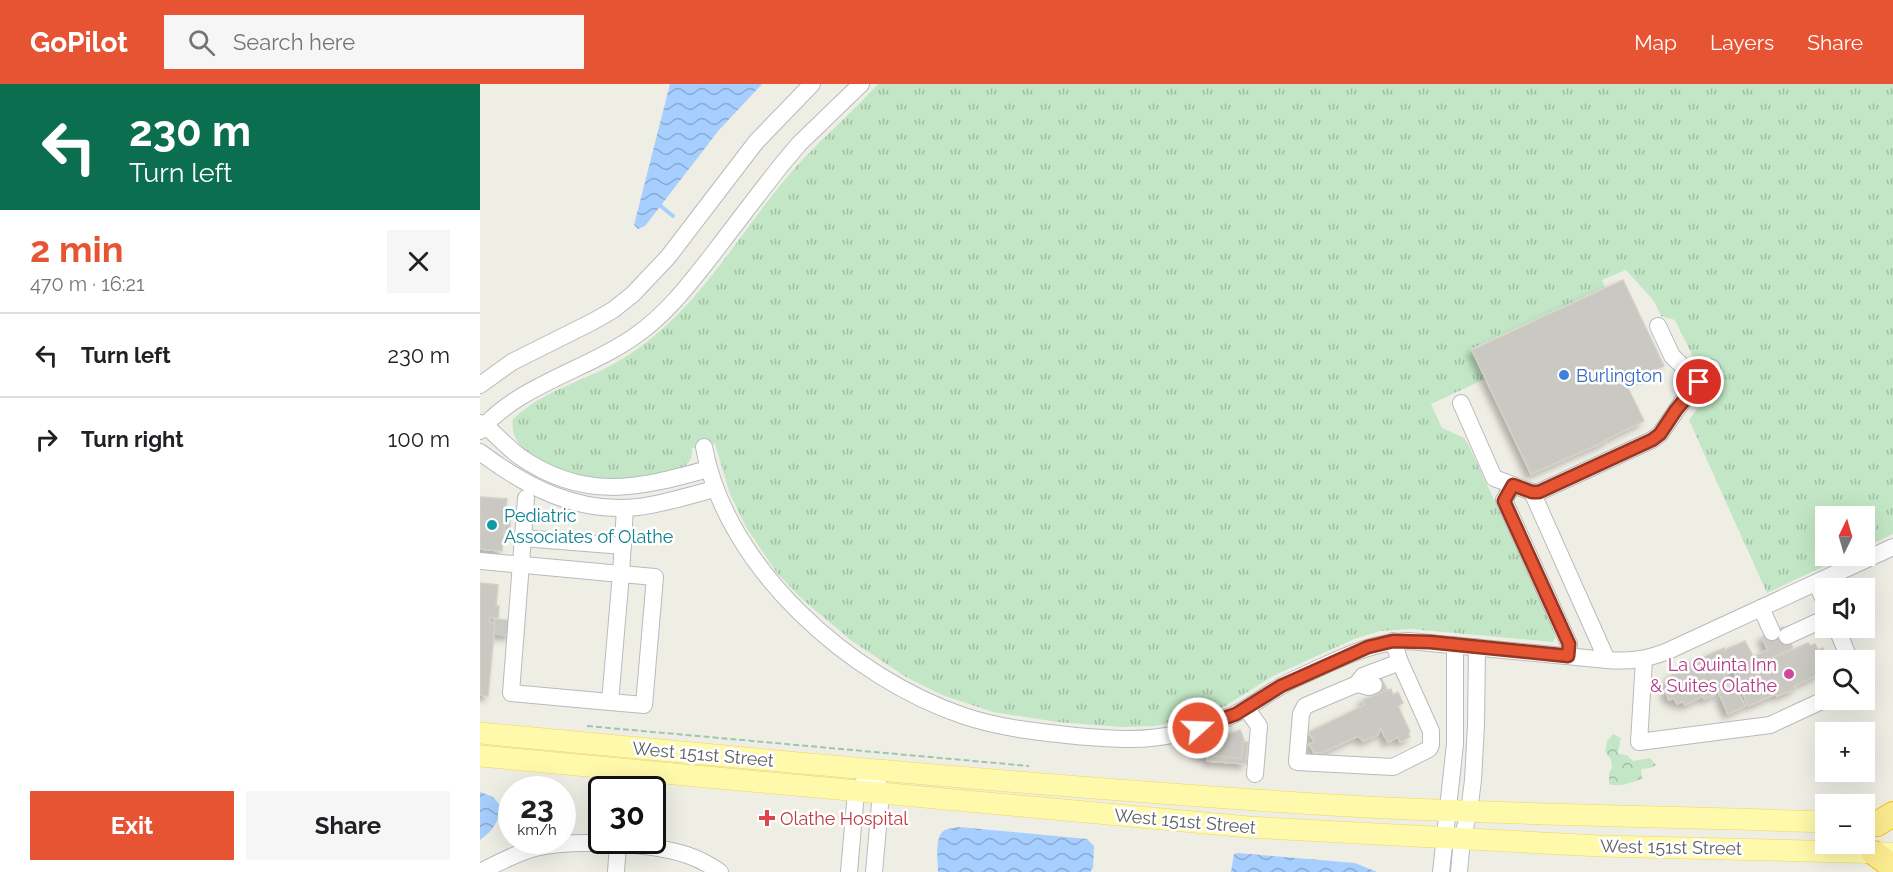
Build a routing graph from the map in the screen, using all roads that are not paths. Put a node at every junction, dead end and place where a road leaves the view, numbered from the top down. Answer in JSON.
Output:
{"nodes":[{"id":1,"x":812,"y":84,"type":"edge"},
{"id":2,"x":861,"y":84,"type":"edge"},
{"id":3,"x":1658,"y":326,"type":"dead end"},
{"id":4,"x":1712,"y":368,"type":"dead end"},
{"id":5,"x":1699,"y":382,"type":"junction"},
{"id":6,"x":480,"y":385,"type":"edge"},
{"id":7,"x":1461,"y":403,"type":"dead end"},
{"id":8,"x":482,"y":426,"type":"edge"},
{"id":9,"x":704,"y":447,"type":"dead end"},
{"id":10,"x":480,"y":452,"type":"edge"},
{"id":11,"x":708,"y":469,"type":"junction"},
{"id":12,"x":1513,"y":485,"type":"junction"},
{"id":13,"x":715,"y":489,"type":"junction"},
{"id":14,"x":1532,"y":492,"type":"junction"},
{"id":15,"x":526,"y":498,"type":"dead end"},
{"id":16,"x":625,"y":508,"type":"junction"},
{"id":17,"x":523,"y":538,"type":"junction"},
{"id":18,"x":622,"y":546,"type":"junction"},
{"id":19,"x":1893,"y":547,"type":"edge"},
{"id":20,"x":480,"y":561,"type":"edge"},
{"id":21,"x":521,"y":565,"type":"junction"},
{"id":22,"x":621,"y":574,"type":"junction"},
{"id":23,"x":1827,"y":578,"type":"edge"},
{"id":24,"x":1815,"y":583,"type":"edge"},
{"id":25,"x":518,"y":606,"type":"junction"},
{"id":26,"x":1761,"y":608,"type":"junction"},
{"id":27,"x":1815,"y":622,"type":"edge"},
{"id":28,"x":1393,"y":641,"type":"junction"},
{"id":29,"x":1455,"y":645,"type":"junction"},
{"id":30,"x":1476,"y":647,"type":"junction"},
{"id":31,"x":514,"y":649,"type":"junction"},
{"id":32,"x":1568,"y":656,"type":"junction"},
{"id":33,"x":1607,"y":660,"type":"junction"},
{"id":34,"x":1644,"y":660,"type":"junction"},
{"id":35,"x":1397,"y":664,"type":"junction"},
{"id":36,"x":1294,"y":680,"type":"junction"},
{"id":37,"x":1357,"y":684,"type":"junction"},
{"id":38,"x":610,"y":702,"type":"junction"},
{"id":39,"x":1815,"y":704,"type":"edge"},
{"id":40,"x":1305,"y":706,"type":"junction"},
{"id":41,"x":1246,"y":708,"type":"junction"},
{"id":42,"x":480,"y":734,"type":"edge"},
{"id":43,"x":480,"y":756,"type":"edge"},
{"id":44,"x":874,"y":770,"type":"junction"},
{"id":45,"x":1255,"y":774,"type":"dead end"},
{"id":46,"x":856,"y":792,"type":"junction"},
{"id":47,"x":881,"y":794,"type":"junction"},
{"id":48,"x":1448,"y":811,"type":"junction"},
{"id":49,"x":1469,"y":812,"type":"junction"},
{"id":50,"x":1815,"y":822,"type":"edge"},
{"id":51,"x":1453,"y":838,"type":"junction"},
{"id":52,"x":588,"y":843,"type":"edge"},
{"id":53,"x":666,"y":850,"type":"edge"},
{"id":54,"x":617,"y":854,"type":"edge"},
{"id":55,"x":1887,"y":858,"type":"edge"},
{"id":56,"x":500,"y":868,"type":"edge"},
{"id":57,"x":480,"y":872,"type":"edge"},
{"id":58,"x":616,"y":872,"type":"edge"},
{"id":59,"x":720,"y":872,"type":"edge"},
{"id":60,"x":849,"y":872,"type":"edge"},
{"id":61,"x":874,"y":872,"type":"edge"},
{"id":62,"x":1441,"y":872,"type":"edge"},
{"id":63,"x":1459,"y":872,"type":"edge"}],
"edges":[{"from":1,"to":6,"type":"street"},
{"from":2,"to":8,"type":"street"},
{"from":3,"to":5,"type":"street"},
{"from":4,"to":5,"type":"street"},
{"from":5,"to":14,"type":"street"},
{"from":7,"to":12,"type":"street"},
{"from":8,"to":11,"type":"street"},
{"from":9,"to":11,"type":"street"},
{"from":10,"to":16,"type":"street"},
{"from":11,"to":13,"type":"street"},
{"from":12,"to":14,"type":"street"},
{"from":12,"to":32,"type":"street"},
{"from":13,"to":16,"type":"street"},
{"from":13,"to":41,"type":"street"},
{"from":14,"to":33,"type":"street"},
{"from":15,"to":17,"type":"street"},
{"from":16,"to":18,"type":"street"},
{"from":17,"to":18,"type":"street"},
{"from":17,"to":21,"type":"street"},
{"from":18,"to":22,"type":"street"},
{"from":19,"to":23,"type":"street"},
{"from":20,"to":21,"type":"street"},
{"from":21,"to":22,"type":"street"},
{"from":21,"to":25,"type":"street"},
{"from":22,"to":38,"type":"street"},
{"from":22,"to":38,"type":"street"},
{"from":24,"to":26,"type":"street"},
{"from":25,"to":31,"type":"street"},
{"from":25,"to":31,"type":"street"},
{"from":26,"to":27,"type":"street"},
{"from":26,"to":34,"type":"street"},
{"from":28,"to":29,"type":"street"},
{"from":28,"to":35,"type":"street"},
{"from":28,"to":36,"type":"street"},
{"from":29,"to":30,"type":"street"},
{"from":29,"to":48,"type":"street"},
{"from":30,"to":32,"type":"street"},
{"from":30,"to":49,"type":"street"},
{"from":31,"to":38,"type":"street"},
{"from":32,"to":33,"type":"street"},
{"from":33,"to":34,"type":"street"},
{"from":34,"to":39,"type":"street"},
{"from":35,"to":37,"type":"street"},
{"from":35,"to":37,"type":"street"},
{"from":35,"to":40,"type":"street"},
{"from":36,"to":40,"type":"street"},
{"from":36,"to":41,"type":"street"},
{"from":37,"to":40,"type":"street"},
{"from":41,"to":45,"type":"street"},
{"from":42,"to":44,"type":"main road","name":"West 151st Street"},
{"from":43,"to":46,"type":"main road","name":"West 151st Street"},
{"from":44,"to":46,"type":"street"},
{"from":44,"to":47,"type":"street"},
{"from":44,"to":48,"type":"main road","name":"West 151st Street"},
{"from":46,"to":47,"type":"main road","name":"West 151st Street"},
{"from":46,"to":60,"type":"street"},
{"from":47,"to":51,"type":"main road","name":"West 151st Street"},
{"from":47,"to":61,"type":"street"},
{"from":48,"to":49,"type":"main road","name":"West 151st Street"},
{"from":48,"to":51,"type":"street"},
{"from":49,"to":50,"type":"main road","name":"West 151st Street"},
{"from":49,"to":51,"type":"street"},
{"from":51,"to":55,"type":"main road","name":"West 151st Street"},
{"from":51,"to":62,"type":"street"},
{"from":51,"to":63,"type":"street"},
{"from":52,"to":56,"type":"street"},
{"from":53,"to":59,"type":"street"},
{"from":54,"to":58,"type":"street"},
{"from":56,"to":57,"type":"street"}]}
